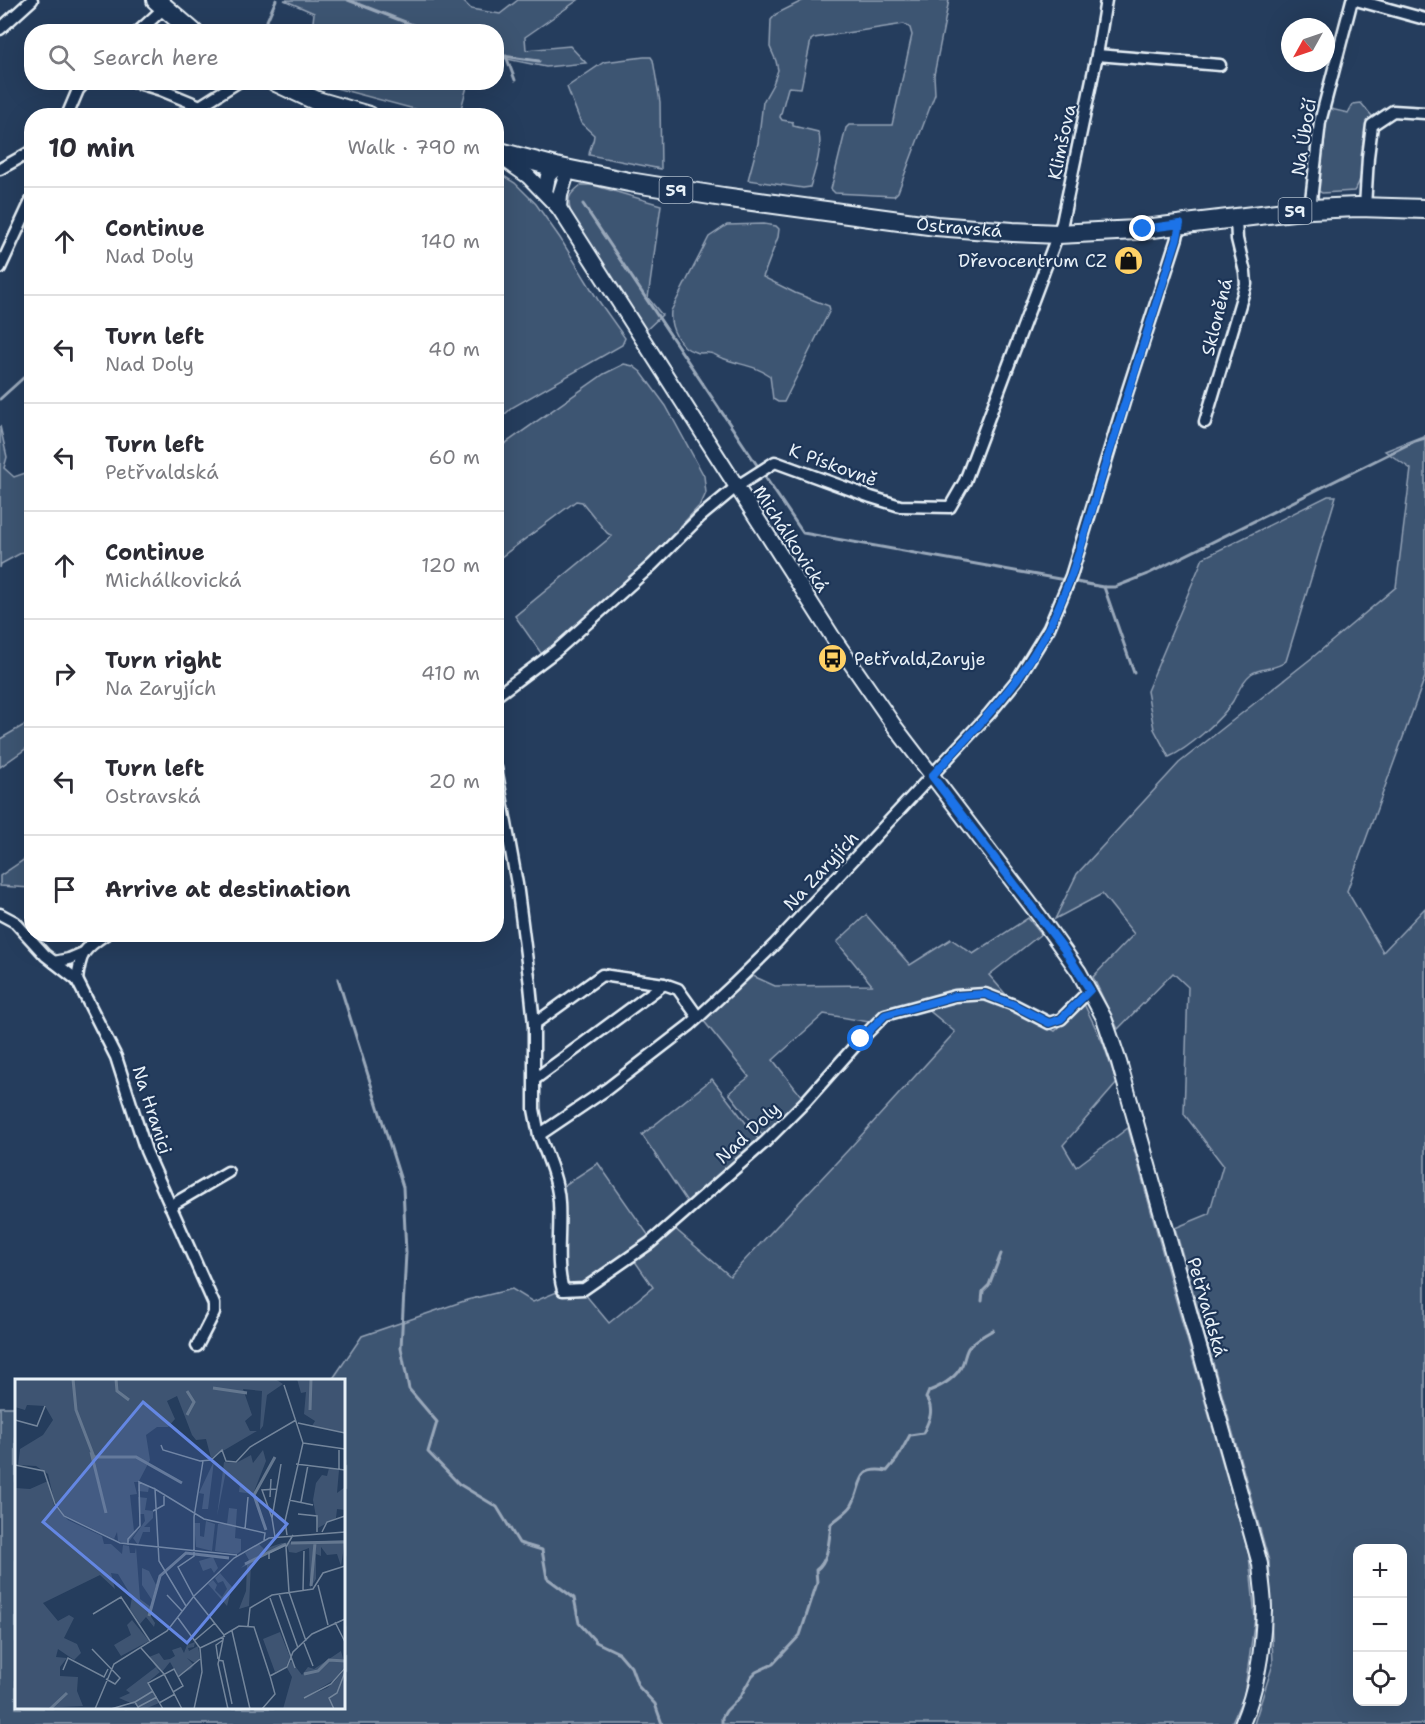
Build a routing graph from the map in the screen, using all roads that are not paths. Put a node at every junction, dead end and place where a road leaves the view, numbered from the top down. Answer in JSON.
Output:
{"nodes":[{"id":1,"x":32,"y":0,"type":"edge"},
{"id":2,"x":1106,"y":0,"type":"edge"},
{"id":3,"x":1354,"y":0,"type":"edge"},
{"id":4,"x":160,"y":4,"type":"edge"},
{"id":5,"x":1425,"y":19,"type":"edge"},
{"id":6,"x":144,"y":24,"type":"edge"},
{"id":7,"x":184,"y":24,"type":"edge"},
{"id":8,"x":0,"y":29,"type":"edge"},
{"id":9,"x":1097,"y":55,"type":"junction"},
{"id":10,"x":1220,"y":65,"type":"dead end"},
{"id":11,"x":78,"y":90,"type":"edge"},
{"id":12,"x":161,"y":90,"type":"edge"},
{"id":13,"x":228,"y":90,"type":"edge"},
{"id":14,"x":293,"y":90,"type":"edge"},
{"id":15,"x":70,"y":108,"type":"edge"},
{"id":16,"x":196,"y":108,"type":"edge"},
{"id":17,"x":206,"y":108,"type":"edge"},
{"id":18,"x":341,"y":108,"type":"edge"},
{"id":19,"x":1425,"y":113,"type":"edge"},
{"id":20,"x":504,"y":154,"type":"edge"},
{"id":21,"x":24,"y":156,"type":"edge"},
{"id":22,"x":504,"y":158,"type":"edge"},
{"id":23,"x":562,"y":168,"type":"junction"},
{"id":24,"x":0,"y":169,"type":"edge"},
{"id":25,"x":545,"y":192,"type":"junction"},
{"id":26,"x":1365,"y":207,"type":"junction"},
{"id":27,"x":559,"y":208,"type":"junction"},
{"id":28,"x":1310,"y":209,"type":"junction"},
{"id":29,"x":1425,"y":209,"type":"edge"},
{"id":30,"x":24,"y":216,"type":"edge"},
{"id":31,"x":1236,"y":219,"type":"junction"},
{"id":32,"x":1180,"y":224,"type":"junction"},
{"id":33,"x":1058,"y":234,"type":"junction"},
{"id":34,"x":0,"y":268,"type":"edge"},
{"id":35,"x":1205,"y":422,"type":"dead end"},
{"id":36,"x":736,"y":487,"type":"junction"},
{"id":37,"x":504,"y":690,"type":"edge"},
{"id":38,"x":932,"y":776,"type":"junction"},
{"id":39,"x":504,"y":812,"type":"edge"},
{"id":40,"x":0,"y":914,"type":"edge"},
{"id":41,"x":1040,"y":917,"type":"joint"},
{"id":42,"x":24,"y":931,"type":"edge"},
{"id":43,"x":33,"y":942,"type":"edge"},
{"id":44,"x":94,"y":942,"type":"edge"},
{"id":45,"x":83,"y":953,"type":"junction"},
{"id":46,"x":54,"y":962,"type":"junction"},
{"id":47,"x":77,"y":980,"type":"junction"},
{"id":48,"x":664,"y":984,"type":"junction"},
{"id":49,"x":1090,"y":990,"type":"junction"},
{"id":50,"x":698,"y":1017,"type":"junction"},
{"id":51,"x":534,"y":1024,"type":"junction"},
{"id":52,"x":535,"y":1079,"type":"junction"},
{"id":53,"x":539,"y":1135,"type":"junction"},
{"id":54,"x":228,"y":1172,"type":"dead end"},
{"id":55,"x":170,"y":1206,"type":"junction"},
{"id":56,"x":197,"y":1346,"type":"dead end"},
{"id":57,"x":1242,"y":1724,"type":"edge"}],
"edges":[{"from":1,"to":8,"type":"street"},
{"from":2,"to":9,"type":"street","name":"Klimšova"},
{"from":3,"to":5,"type":"street","name":"Na Úbočí"},
{"from":3,"to":28,"type":"street","name":"Na Úbočí"},
{"from":4,"to":6,"type":"street"},
{"from":4,"to":7,"type":"main road"},
{"from":9,"to":10,"type":"street"},
{"from":9,"to":33,"type":"street","name":"Klimšova"},
{"from":11,"to":15,"type":"street"},
{"from":12,"to":16,"type":"street"},
{"from":13,"to":17,"type":"street"},
{"from":14,"to":18,"type":"main road"},
{"from":19,"to":26,"type":"street"},
{"from":20,"to":23,"type":"main road","name":"Ostravská","number":"59"},
{"from":21,"to":24,"type":"street"},
{"from":22,"to":25,"type":"street","name":"Michálkovická"},
{"from":23,"to":25,"type":"street"},
{"from":23,"to":27,"type":"street"},
{"from":23,"to":33,"type":"main road","name":"Ostravská","number":"59"},
{"from":25,"to":27,"type":"street","name":"Michálkovická"},
{"from":26,"to":28,"type":"main road","name":"Ostravská","number":"59"},
{"from":26,"to":29,"type":"main road","name":"Ostravská","number":"59"},
{"from":27,"to":36,"type":"street","name":"Michálkovická"},
{"from":28,"to":31,"type":"main road","name":"Ostravská","number":"59"},
{"from":30,"to":34,"type":"street"},
{"from":31,"to":32,"type":"main road","name":"Ostravská","number":"59"},
{"from":31,"to":35,"type":"street","name":"Skloněná"},
{"from":32,"to":33,"type":"main road","name":"Ostravská","number":"59"},
{"from":32,"to":38,"type":"street","name":"Na Zaryjích"},
{"from":33,"to":36,"type":"street","name":"K Pískovně"},
{"from":36,"to":37,"type":"street","name":"K Pískovně"},
{"from":36,"to":38,"type":"street","name":"Michálkovická"},
{"from":38,"to":41,"type":"street","name":"Michálkovická"},
{"from":38,"to":50,"type":"street","name":"Na Zaryjích"},
{"from":39,"to":51,"type":"street"},
{"from":40,"to":42,"type":"street","name":"Na Hranici"},
{"from":41,"to":49,"type":"street","name":"Petřvaldská"},
{"from":43,"to":46,"type":"street","name":"Na Hranici"},
{"from":44,"to":45,"type":"street"},
{"from":45,"to":46,"type":"street"},
{"from":45,"to":47,"type":"street"},
{"from":46,"to":47,"type":"street","name":"Na Hranici"},
{"from":47,"to":55,"type":"street","name":"Na Hranici"},
{"from":48,"to":50,"type":"street"},
{"from":48,"to":51,"type":"street"},
{"from":48,"to":52,"type":"street"},
{"from":49,"to":53,"type":"street","name":"Nad Doly"},
{"from":49,"to":57,"type":"street","name":"Petřvaldská"},
{"from":50,"to":53,"type":"street","name":"Na Zaryjích"},
{"from":51,"to":52,"type":"street"},
{"from":52,"to":53,"type":"street"},
{"from":54,"to":55,"type":"street"},
{"from":55,"to":56,"type":"street","name":"Na Hranici"}]}
